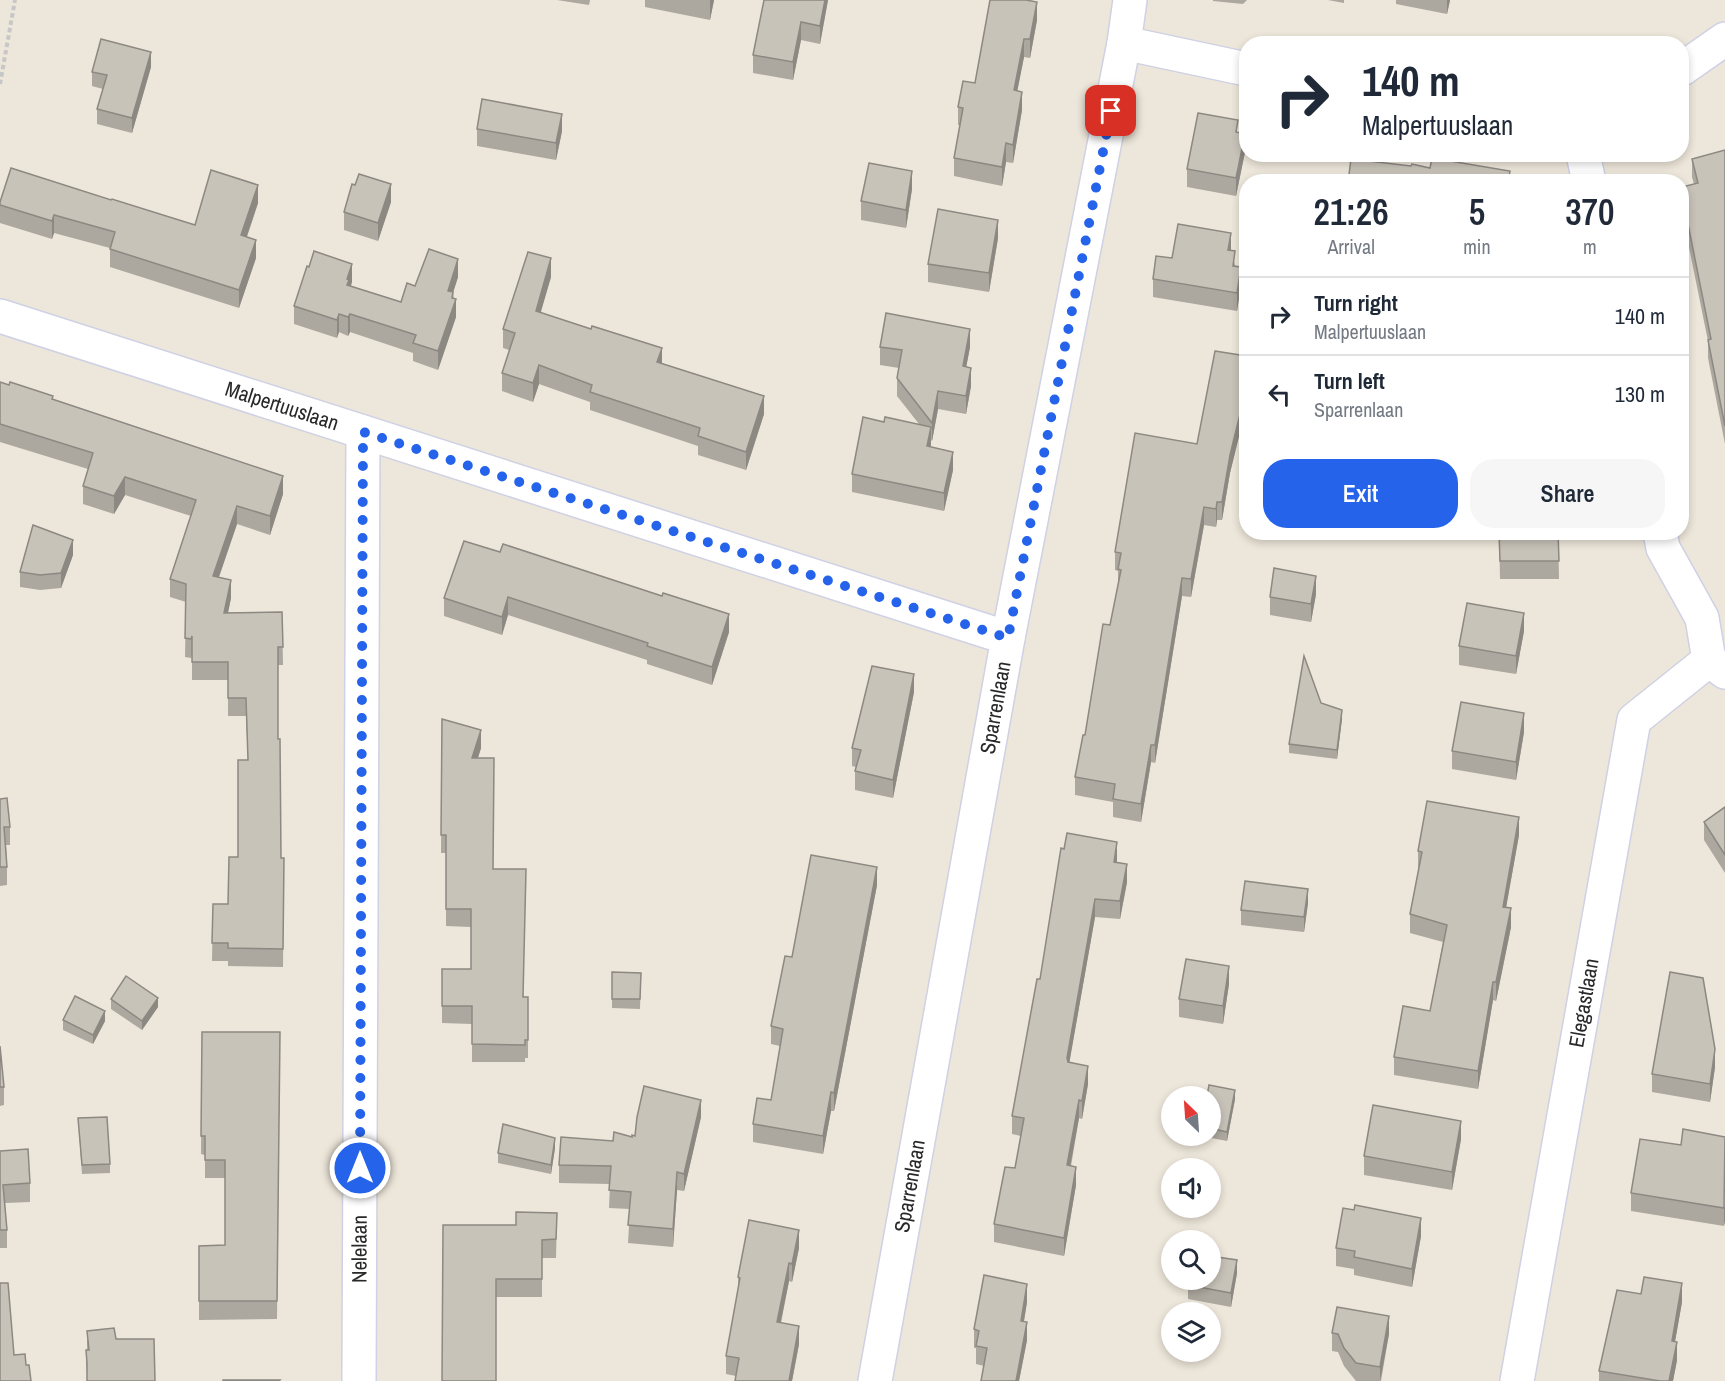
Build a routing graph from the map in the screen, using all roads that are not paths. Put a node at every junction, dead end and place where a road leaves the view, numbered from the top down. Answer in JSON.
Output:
{"nodes":[{"id":1,"x":1130,"y":0,"type":"edge"},
{"id":2,"x":1725,"y":39,"type":"edge"},
{"id":3,"x":1124,"y":43,"type":"junction"},
{"id":4,"x":1689,"y":64,"type":"edge"},
{"id":5,"x":1239,"y":68,"type":"edge"},
{"id":6,"x":0,"y":316,"type":"edge"},
{"id":7,"x":363,"y":432,"type":"junction"},
{"id":8,"x":1662,"y":540,"type":"edge"},
{"id":9,"x":1008,"y":638,"type":"junction"},
{"id":10,"x":1717,"y":666,"type":"edge"},
{"id":11,"x":358,"y":1381,"type":"edge"},
{"id":12,"x":875,"y":1381,"type":"edge"},
{"id":13,"x":1517,"y":1381,"type":"edge"}],
"edges":[{"from":1,"to":3,"type":"street","name":"Sparrenlaan"},
{"from":2,"to":4,"type":"street"},
{"from":3,"to":5,"type":"street"},
{"from":3,"to":9,"type":"street","name":"Sparrenlaan"},
{"from":6,"to":7,"type":"street","name":"Malpertuuslaan"},
{"from":7,"to":9,"type":"street","name":"Malpertuuslaan"},
{"from":7,"to":11,"type":"street","name":"Nelelaan"},
{"from":8,"to":10,"type":"street"},
{"from":9,"to":12,"type":"street","name":"Sparrenlaan"},
{"from":10,"to":13,"type":"street","name":"Elegastlaan"}]}
